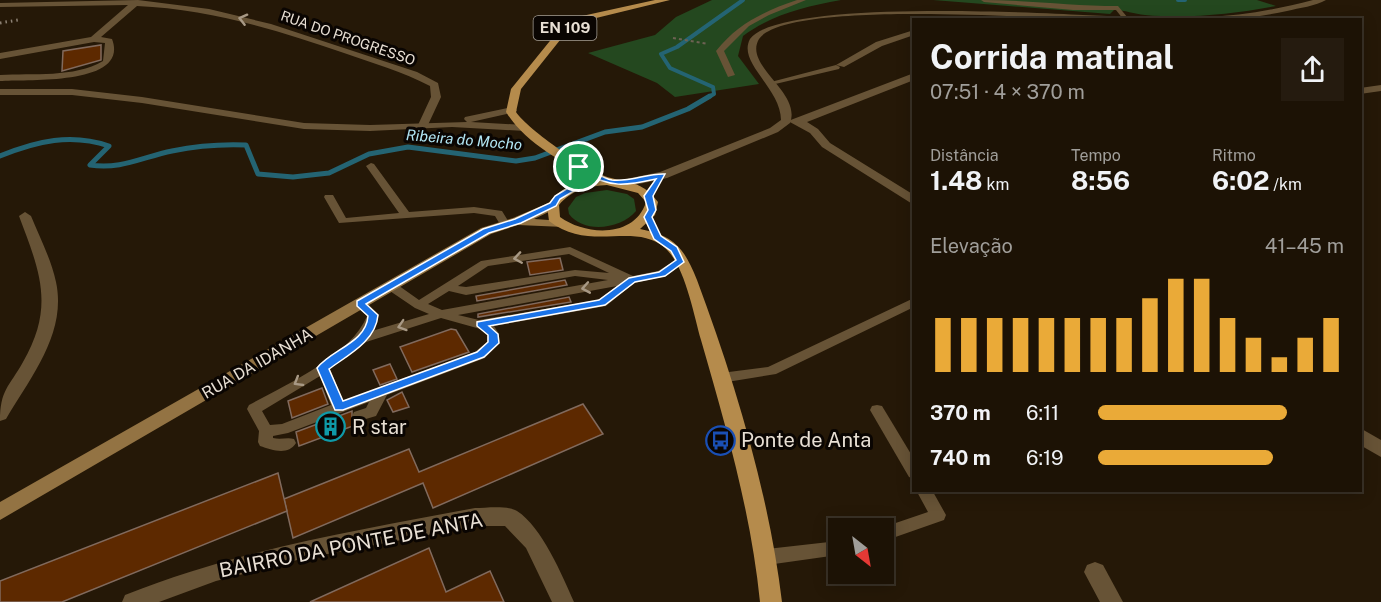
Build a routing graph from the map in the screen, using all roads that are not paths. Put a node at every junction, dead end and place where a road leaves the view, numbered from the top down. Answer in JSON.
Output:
{"nodes":[{"id":1,"x":163,"y":0,"type":"edge"},
{"id":2,"x":666,"y":0,"type":"edge"},
{"id":3,"x":803,"y":0,"type":"edge"},
{"id":4,"x":984,"y":0,"type":"edge"},
{"id":5,"x":1322,"y":0,"type":"edge"},
{"id":6,"x":137,"y":1,"type":"edge"},
{"id":7,"x":148,"y":3,"type":"junction"},
{"id":8,"x":0,"y":5,"type":"edge"},
{"id":9,"x":1125,"y":18,"type":"edge"},
{"id":10,"x":912,"y":33,"type":"edge"},
{"id":11,"x":94,"y":39,"type":"junction"},
{"id":12,"x":0,"y":56,"type":"edge"},
{"id":13,"x":838,"y":66,"type":"joint"},
{"id":14,"x":731,"y":75,"type":"dead end"},
{"id":15,"x":0,"y":78,"type":"edge"},
{"id":16,"x":912,"y":78,"type":"edge"},
{"id":17,"x":771,"y":83,"type":"junction"},
{"id":18,"x":1381,"y":88,"type":"edge"},
{"id":19,"x":1362,"y":91,"type":"edge"},
{"id":20,"x":0,"y":92,"type":"edge"},
{"id":21,"x":512,"y":110,"type":"junction"},
{"id":22,"x":793,"y":121,"type":"junction"},
{"id":23,"x":452,"y":124,"type":"junction"},
{"id":24,"x":423,"y":125,"type":"junction"},
{"id":25,"x":525,"y":128,"type":"junction"},
{"id":26,"x":371,"y":166,"type":"dead end"},
{"id":27,"x":579,"y":167,"type":"junction"},
{"id":28,"x":663,"y":176,"type":"junction"},
{"id":29,"x":606,"y":181,"type":"junction"},
{"id":30,"x":625,"y":183,"type":"junction"},
{"id":31,"x":576,"y":186,"type":"junction"},
{"id":32,"x":648,"y":196,"type":"junction"},
{"id":33,"x":329,"y":197,"type":"dead end"},
{"id":34,"x":912,"y":200,"type":"edge"},
{"id":35,"x":553,"y":205,"type":"junction"},
{"id":36,"x":25,"y":216,"type":"dead end"},
{"id":37,"x":406,"y":216,"type":"junction"},
{"id":38,"x":648,"y":217,"type":"junction"},
{"id":39,"x":512,"y":223,"type":"junction"},
{"id":40,"x":559,"y":224,"type":"junction"},
{"id":41,"x":625,"y":231,"type":"junction"},
{"id":42,"x":657,"y":237,"type":"junction"},
{"id":43,"x":681,"y":260,"type":"junction"},
{"id":44,"x":632,"y":280,"type":"junction"},
{"id":45,"x":391,"y":286,"type":"junction"},
{"id":46,"x":447,"y":287,"type":"junction"},
{"id":47,"x":360,"y":303,"type":"junction"},
{"id":48,"x":912,"y":303,"type":"edge"},
{"id":49,"x":419,"y":305,"type":"junction"},
{"id":50,"x":441,"y":314,"type":"junction"},
{"id":51,"x":480,"y":324,"type":"junction"},
{"id":52,"x":362,"y":339,"type":"junction"},
{"id":53,"x":323,"y":368,"type":"junction"},
{"id":54,"x":721,"y":378,"type":"junction"},
{"id":55,"x":382,"y":391,"type":"junction"},
{"id":56,"x":339,"y":407,"type":"junction"},
{"id":57,"x":877,"y":410,"type":"dead end"},
{"id":58,"x":0,"y":414,"type":"edge"},
{"id":59,"x":359,"y":416,"type":"dead end"},
{"id":60,"x":266,"y":431,"type":"junction"},
{"id":61,"x":1362,"y":436,"type":"edge"},
{"id":62,"x":289,"y":443,"type":"dead end"},
{"id":63,"x":1381,"y":450,"type":"edge"},
{"id":64,"x":912,"y":470,"type":"edge"},
{"id":65,"x":925,"y":492,"type":"edge"},
{"id":66,"x":0,"y":512,"type":"edge"},
{"id":67,"x":894,"y":530,"type":"edge"},
{"id":68,"x":828,"y":549,"type":"edge"},
{"id":69,"x":767,"y":557,"type":"junction"},
{"id":70,"x":1095,"y":572,"type":"dead end"},
{"id":71,"x":133,"y":602,"type":"edge"},
{"id":72,"x":563,"y":602,"type":"edge"},
{"id":73,"x":771,"y":602,"type":"edge"},
{"id":74,"x":1112,"y":602,"type":"edge"}],
"edges":[{"from":1,"to":7,"type":"street"},
{"from":2,"to":21,"type":"main road","number":"EN 109"},
{"from":3,"to":14,"type":"lane"},
{"from":4,"to":9,"type":"lane"},
{"from":5,"to":9,"type":"street"},
{"from":6,"to":7,"type":"street","name":"RUA DO PROGRESSO"},
{"from":6,"to":8,"type":"street","name":"RUA DO PROGRESSO"},
{"from":6,"to":11,"type":"street"},
{"from":24,"to":7,"type":"street","name":"RUA DO PROGRESSO","one_way":true},
{"from":9,"to":17,"type":"street"},
{"from":10,"to":13,"type":"street"},
{"from":11,"to":12,"type":"street"},
{"from":11,"to":15,"type":"street"},
{"from":13,"to":17,"type":"lane"},
{"from":16,"to":22,"type":"street"},
{"from":17,"to":22,"type":"street"},
{"from":18,"to":19,"type":"street"},
{"from":20,"to":24,"type":"street"},
{"from":21,"to":23,"type":"street"},
{"from":21,"to":25,"type":"main road"},
{"from":22,"to":28,"type":"street"},
{"from":22,"to":34,"type":"street"},
{"from":23,"to":24,"type":"street"},
{"from":23,"to":25,"type":"street"},
{"from":25,"to":27,"type":"main road"},
{"from":26,"to":37,"type":"lane"},
{"from":27,"to":29,"type":"main road"},
{"from":27,"to":31,"type":"main road"},
{"from":28,"to":30,"type":"street"},
{"from":28,"to":32,"type":"street"},
{"from":29,"to":30,"type":"main road"},
{"from":29,"to":31,"type":"main road"},
{"from":30,"to":32,"type":"main road"},
{"from":31,"to":35,"type":"main road"},
{"from":32,"to":38,"type":"main road"},
{"from":33,"to":37,"type":"lane"},
{"from":35,"to":39,"type":"main road","name":"RUA DA IDANHA"},
{"from":35,"to":40,"type":"main road"},
{"from":36,"to":58,"type":"street"},
{"from":37,"to":39,"type":"lane"},
{"from":38,"to":41,"type":"main road"},
{"from":38,"to":42,"type":"main road"},
{"from":39,"to":40,"type":"main road","name":"RUA DA IDANHA"},
{"from":39,"to":45,"type":"main road","name":"RUA DA IDANHA"},
{"from":40,"to":41,"type":"main road"},
{"from":41,"to":42,"type":"main road"},
{"from":42,"to":43,"type":"main road"},
{"from":43,"to":44,"type":"lane"},
{"from":43,"to":54,"type":"main road"},
{"from":44,"to":46,"type":"lane"},
{"from":44,"to":46,"type":"lane","one_way":true},
{"from":44,"to":50,"type":"lane","one_way":true},
{"from":44,"to":51,"type":"lane"},
{"from":45,"to":47,"type":"main road","name":"RUA DA IDANHA"},
{"from":45,"to":49,"type":"lane"},
{"from":46,"to":49,"type":"lane"},
{"from":47,"to":52,"type":"lane"},
{"from":47,"to":66,"type":"main road","name":"RUA DA IDANHA"},
{"from":48,"to":54,"type":"lane"},
{"from":49,"to":50,"type":"lane"},
{"from":50,"to":51,"type":"lane"},
{"from":50,"to":52,"type":"lane","one_way":true},
{"from":51,"to":55,"type":"lane"},
{"from":52,"to":53,"type":"lane"},
{"from":53,"to":56,"type":"lane"},
{"from":53,"to":60,"type":"lane","one_way":true},
{"from":54,"to":69,"type":"main road"},
{"from":55,"to":56,"type":"lane"},
{"from":55,"to":59,"type":"lane"},
{"from":56,"to":60,"type":"lane"},
{"from":57,"to":64,"type":"lane"},
{"from":60,"to":62,"type":"lane"},
{"from":61,"to":63,"type":"street"},
{"from":65,"to":67,"type":"lane"},
{"from":68,"to":69,"type":"lane"},
{"from":69,"to":73,"type":"main road"},
{"from":70,"to":74,"type":"street"},
{"from":71,"to":72,"type":"street","name":"BAIRRO DA PONTE DE ANTA"}]}
